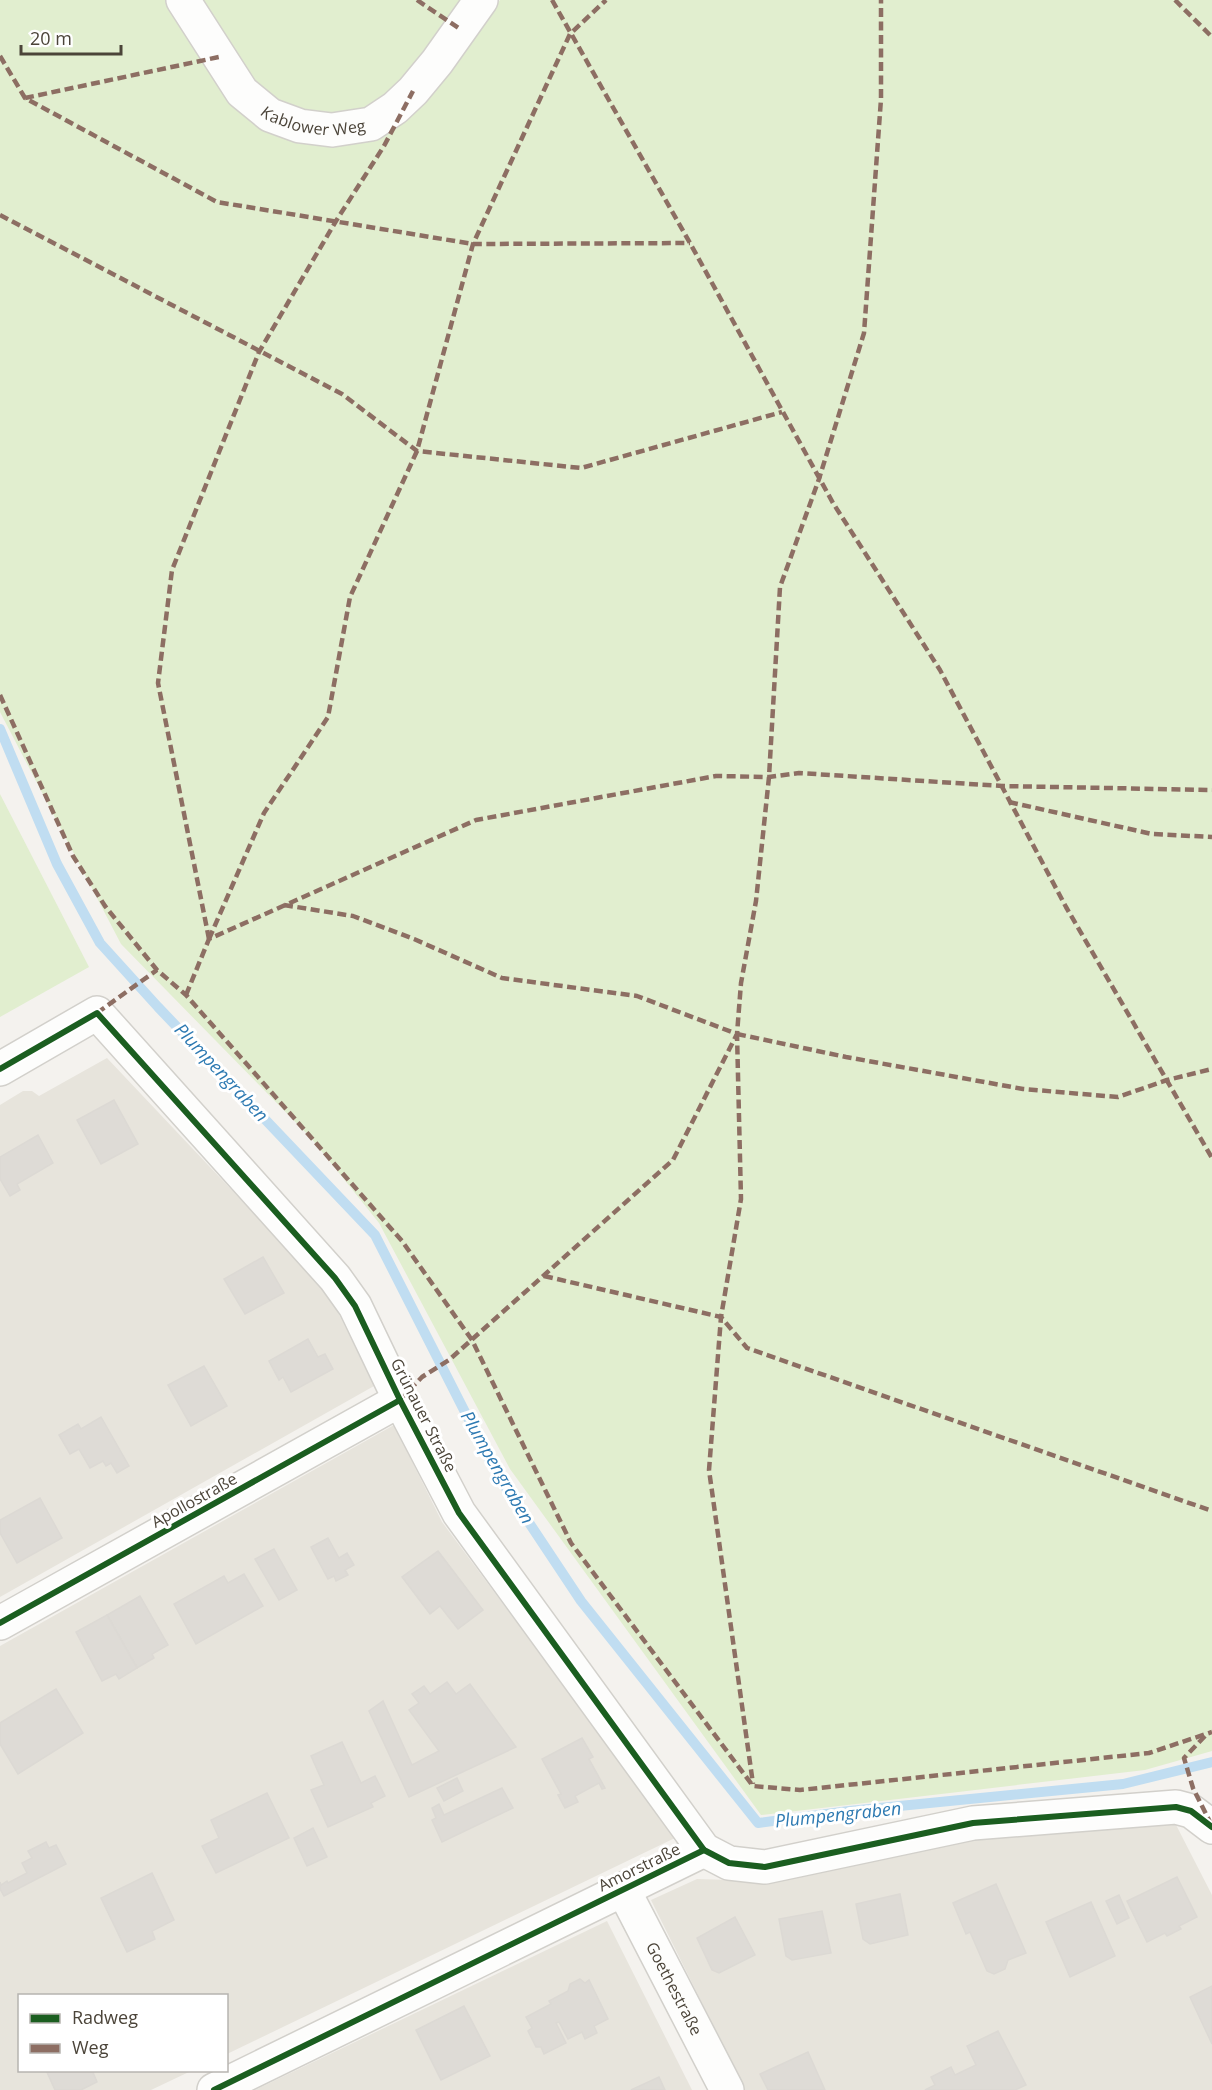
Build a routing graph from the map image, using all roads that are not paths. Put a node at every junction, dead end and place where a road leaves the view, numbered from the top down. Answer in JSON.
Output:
{"nodes":[{"id":1,"x":183,"y":0,"type":"edge"},
{"id":2,"x":481,"y":0,"type":"edge"},
{"id":3,"x":0,"y":1069,"type":"edge"},
{"id":4,"x":400,"y":1400,"type":"junction"},
{"id":5,"x":0,"y":1623,"type":"edge"},
{"id":6,"x":1212,"y":1827,"type":"edge"},
{"id":7,"x":704,"y":1850,"type":"junction"},
{"id":8,"x":623,"y":1889,"type":"junction"},
{"id":9,"x":214,"y":2090,"type":"edge"},
{"id":10,"x":727,"y":2090,"type":"edge"}],
"edges":[{"from":1,"to":2,"type":"street","name":"Kablower Weg"},
{"from":3,"to":4,"type":"street","name":"Grünauer Straße"},
{"from":4,"to":5,"type":"street","name":"Apollostraße"},
{"from":4,"to":7,"type":"street","name":"Grünauer Straße"},
{"from":6,"to":7,"type":"street","name":"Amorstraße"},
{"from":7,"to":8,"type":"street","name":"Amorstraße"},
{"from":8,"to":9,"type":"street","name":"Amorstraße"},
{"from":8,"to":10,"type":"street","name":"Goethestraße"}]}
